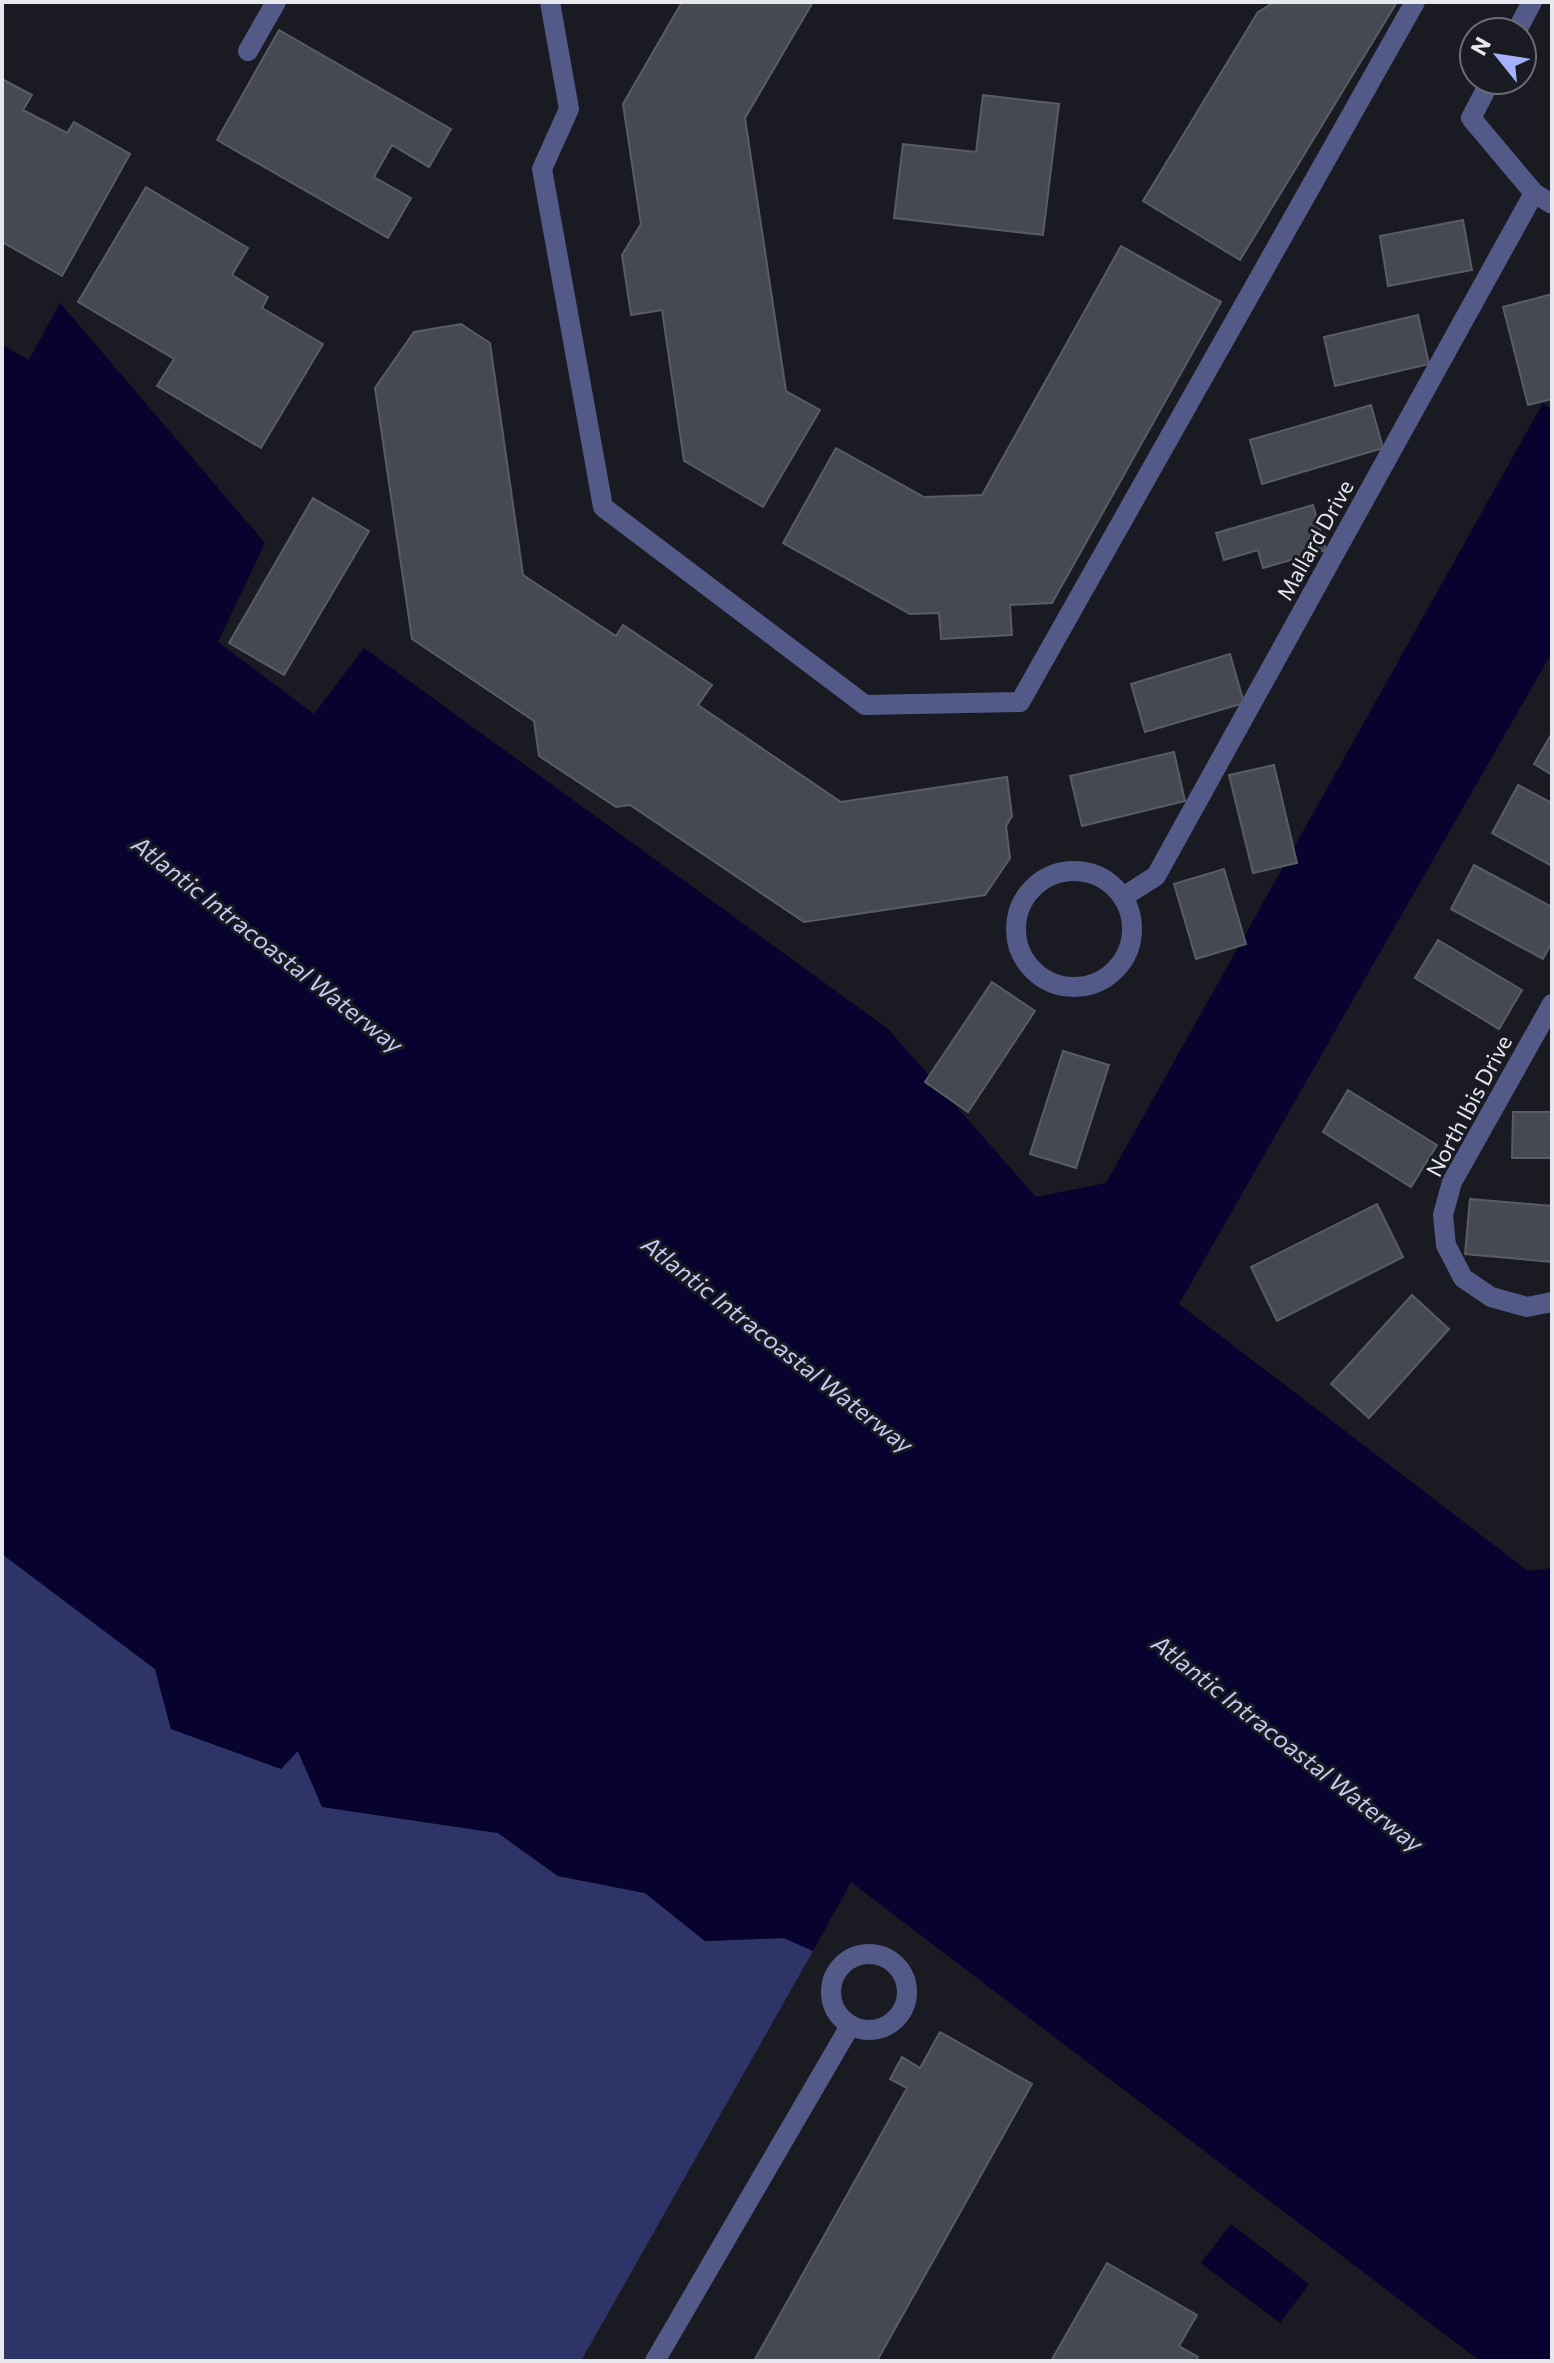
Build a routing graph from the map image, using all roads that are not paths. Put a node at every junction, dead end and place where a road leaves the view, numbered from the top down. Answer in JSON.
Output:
{"nodes":[{"id":1,"x":276,"y":2,"type":"edge"},
{"id":2,"x":550,"y":2,"type":"edge"},
{"id":3,"x":1415,"y":2,"type":"edge"},
{"id":4,"x":248,"y":51,"type":"dead end"},
{"id":5,"x":1483,"y":96,"type":"edge"},
{"id":6,"x":1534,"y":193,"type":"junction"},
{"id":7,"x":1552,"y":204,"type":"edge"},
{"id":8,"x":1123,"y":897,"type":"junction"},
{"id":9,"x":1552,"y":1004,"type":"edge"},
{"id":10,"x":1552,"y":1302,"type":"edge"},
{"id":11,"x":850,"y":2026,"type":"dead end"},
{"id":12,"x":655,"y":2361,"type":"edge"}],
"edges":[{"from":1,"to":4,"type":"street"},
{"from":2,"to":3,"type":"street"},
{"from":5,"to":6,"type":"street"},
{"from":6,"to":7,"type":"street"},
{"from":6,"to":8,"type":"street","name":"Mallard Drive"},
{"from":8,"to":8,"type":"street"},
{"from":9,"to":10,"type":"street","name":"North Ibis Drive"},
{"from":11,"to":12,"type":"street"}]}
